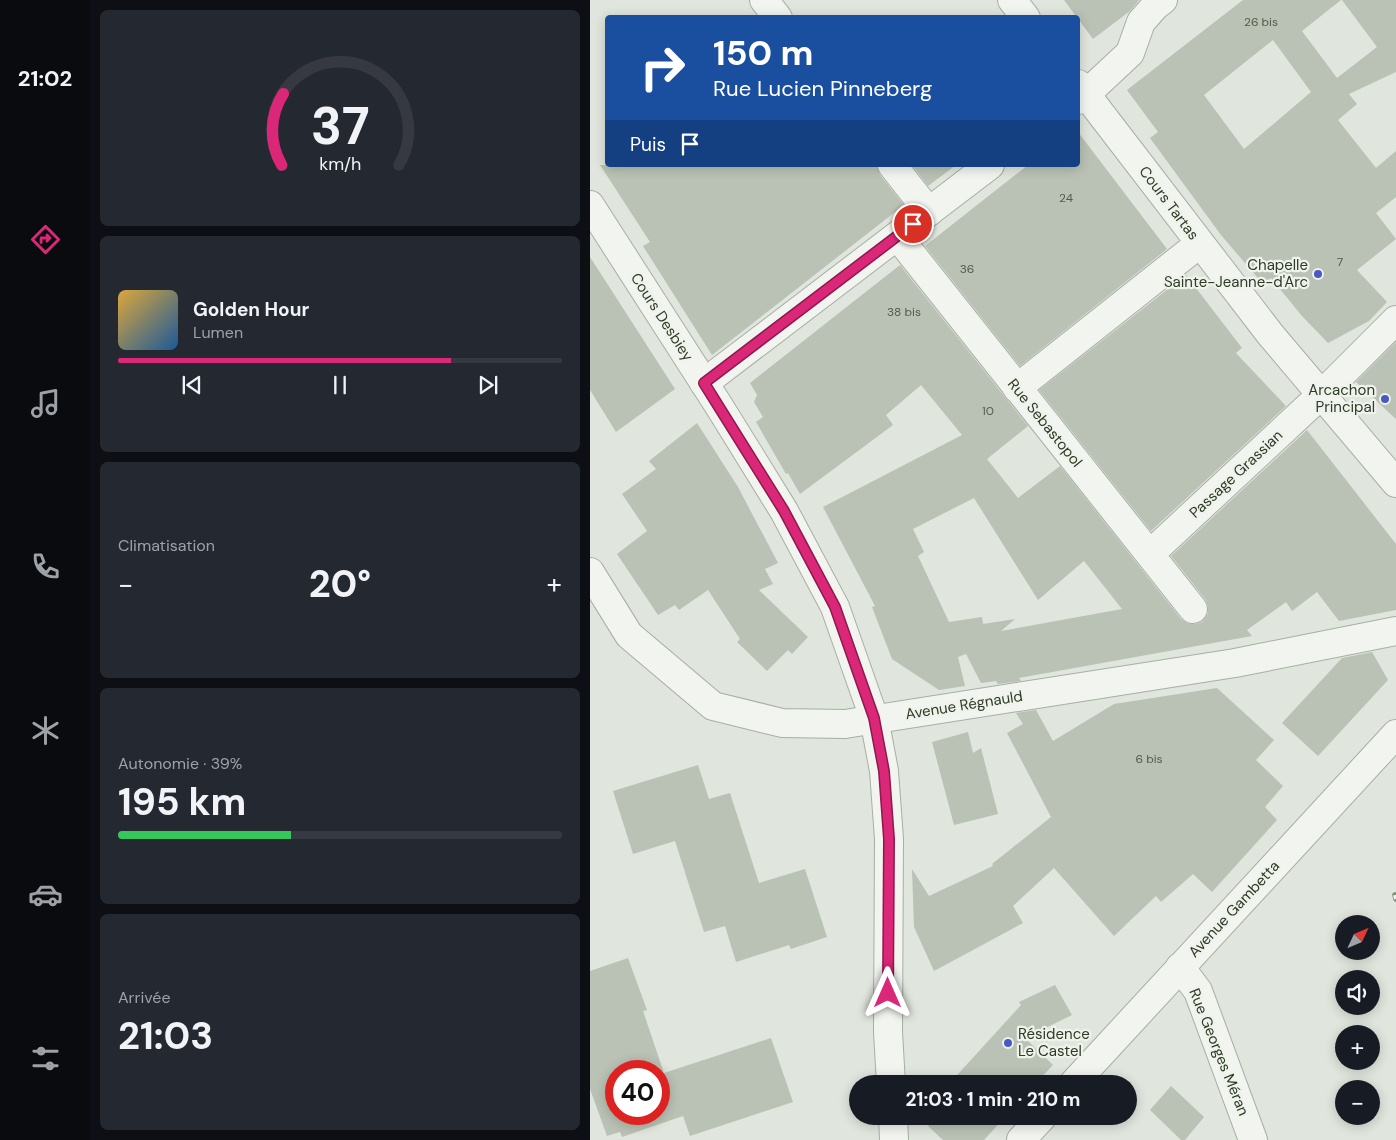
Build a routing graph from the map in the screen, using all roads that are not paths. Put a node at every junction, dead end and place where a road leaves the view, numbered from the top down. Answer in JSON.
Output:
{"nodes":[{"id":1,"x":764,"y":0,"type":"edge"},
{"id":2,"x":1012,"y":0,"type":"edge"},
{"id":3,"x":1163,"y":0,"type":"edge"},
{"id":4,"x":776,"y":15,"type":"edge"},
{"id":5,"x":1024,"y":15,"type":"edge"},
{"id":6,"x":1080,"y":93,"type":"edge"},
{"id":7,"x":894,"y":167,"type":"edge"},
{"id":8,"x":987,"y":167,"type":"edge"},
{"id":9,"x":590,"y":205,"type":"edge"},
{"id":10,"x":929,"y":212,"type":"junction"},
{"id":11,"x":898,"y":237,"type":"junction"},
{"id":12,"x":1199,"y":244,"type":"junction"},
{"id":13,"x":1396,"y":320,"type":"edge"},
{"id":14,"x":704,"y":383,"type":"junction"},
{"id":15,"x":1017,"y":388,"type":"junction"},
{"id":16,"x":1322,"y":394,"type":"junction"},
{"id":17,"x":1396,"y":483,"type":"edge"},
{"id":18,"x":1150,"y":554,"type":"junction"},
{"id":19,"x":590,"y":572,"type":"edge"},
{"id":20,"x":1193,"y":609,"type":"dead end"},
{"id":21,"x":1396,"y":631,"type":"edge"},
{"id":22,"x":874,"y":718,"type":"junction"},
{"id":23,"x":1396,"y":734,"type":"edge"},
{"id":24,"x":1180,"y":967,"type":"junction"},
{"id":25,"x":890,"y":1075,"type":"edge"},
{"id":26,"x":1081,"y":1075,"type":"edge"},
{"id":27,"x":893,"y":1125,"type":"edge"},
{"id":28,"x":1035,"y":1125,"type":"edge"},
{"id":29,"x":894,"y":1140,"type":"edge"},
{"id":30,"x":1022,"y":1140,"type":"edge"},
{"id":31,"x":1254,"y":1140,"type":"edge"}],
"edges":[{"from":1,"to":4,"type":"street"},
{"from":2,"to":5,"type":"street"},
{"from":3,"to":6,"type":"street"},
{"from":6,"to":12,"type":"street","name":"Cours Tartas"},
{"from":7,"to":10,"type":"street"},
{"from":8,"to":10,"type":"street"},
{"from":9,"to":14,"type":"street","name":"Cours Desbiey"},
{"from":10,"to":11,"type":"street"},
{"from":11,"to":14,"type":"street"},
{"from":11,"to":15,"type":"street","name":"Rue Sebastopol"},
{"from":12,"to":15,"type":"street"},
{"from":12,"to":16,"type":"street","name":"Cours Tartas"},
{"from":13,"to":16,"type":"street","name":"Passage Grassian"},
{"from":14,"to":22,"type":"street","name":"Cours Desbiey"},
{"from":15,"to":18,"type":"street","name":"Rue Sebastopol"},
{"from":16,"to":17,"type":"street","name":"Cours Tartas"},
{"from":16,"to":18,"type":"street","name":"Passage Grassian"},
{"from":18,"to":20,"type":"street","name":"Rue Sebastopol"},
{"from":19,"to":22,"type":"street","name":"Avenue Régnauld"},
{"from":21,"to":22,"type":"street","name":"Avenue Régnauld"},
{"from":22,"to":25,"type":"street","name":"Cours Desbiey"},
{"from":23,"to":24,"type":"street","name":"Avenue Gambetta"},
{"from":24,"to":26,"type":"street","name":"Avenue Gambetta"},
{"from":24,"to":31,"type":"street","name":"Rue Georges Méran"},
{"from":27,"to":29,"type":"street"},
{"from":28,"to":30,"type":"street"}]}
